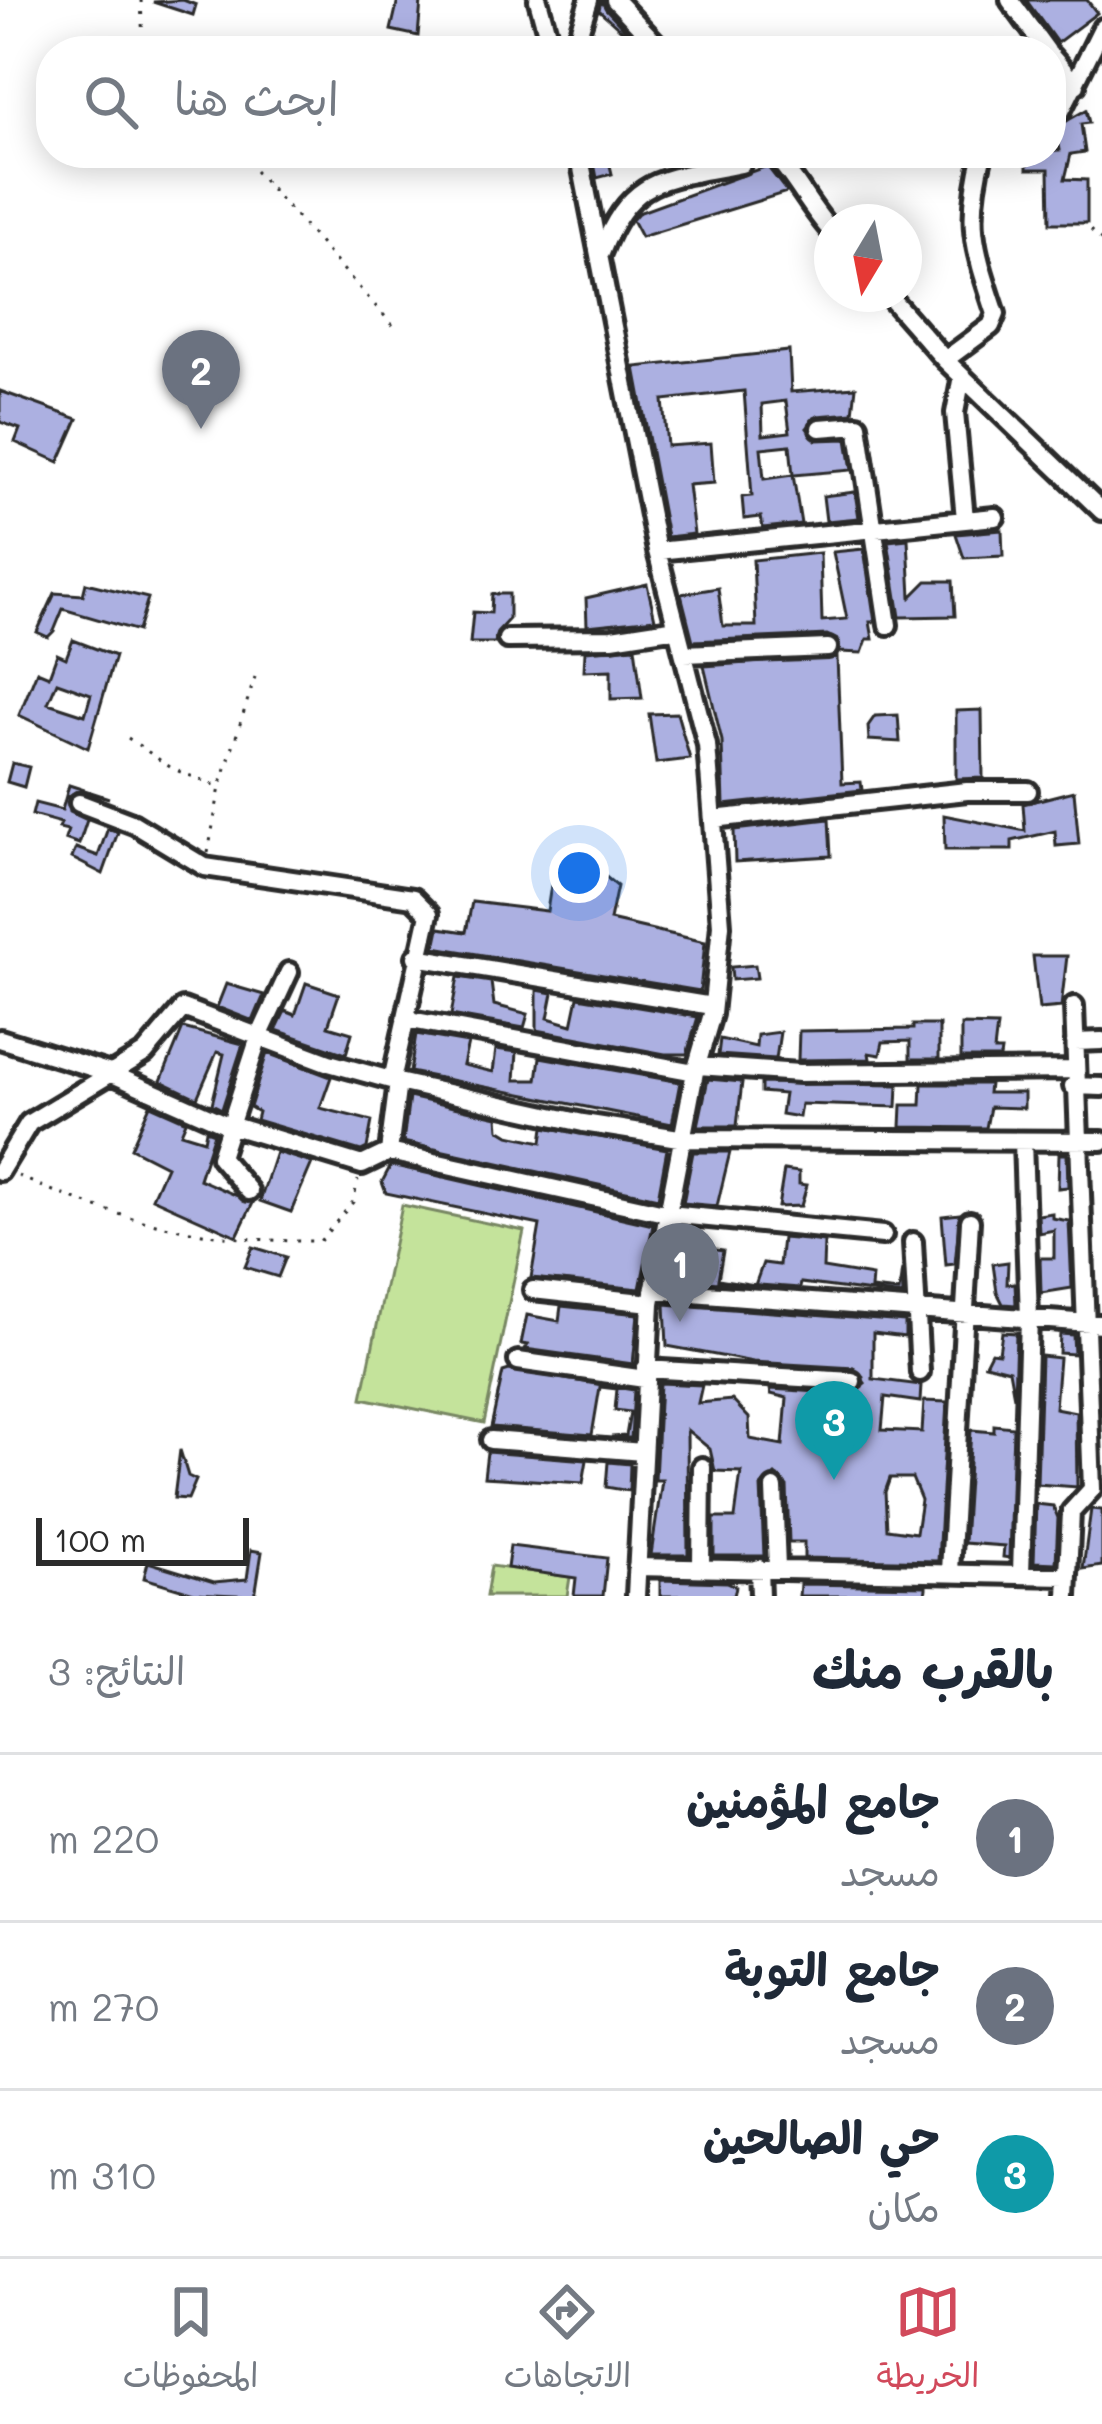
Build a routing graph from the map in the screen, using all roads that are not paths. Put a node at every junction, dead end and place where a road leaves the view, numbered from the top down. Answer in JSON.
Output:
{"nodes":[{"id":1,"x":538,"y":0,"type":"edge"},
{"id":2,"x":589,"y":0,"type":"edge"},
{"id":3,"x":615,"y":0,"type":"edge"},
{"id":4,"x":1010,"y":0,"type":"edge"},
{"id":5,"x":1102,"y":28,"type":"edge"},
{"id":6,"x":548,"y":36,"type":"edge"},
{"id":7,"x":578,"y":36,"type":"edge"},
{"id":8,"x":649,"y":36,"type":"edge"},
{"id":9,"x":1036,"y":36,"type":"edge"},
{"id":10,"x":1066,"y":73,"type":"edge"},
{"id":11,"x":1076,"y":85,"type":"junction"},
{"id":12,"x":1066,"y":102,"type":"edge"},
{"id":13,"x":583,"y":168,"type":"edge"},
{"id":14,"x":722,"y":168,"type":"edge"},
{"id":15,"x":786,"y":168,"type":"edge"},
{"id":16,"x":979,"y":168,"type":"edge"},
{"id":17,"x":814,"y":210,"type":"edge"},
{"id":18,"x":600,"y":256,"type":"junction"},
{"id":19,"x":902,"y":312,"type":"edge"},
{"id":20,"x":945,"y":360,"type":"junction"},
{"id":21,"x":962,"y":376,"type":"junction"},
{"id":22,"x":820,"y":428,"type":"dead end"},
{"id":23,"x":1102,"y":511,"type":"edge"},
{"id":24,"x":994,"y":517,"type":"dead end"},
{"id":25,"x":965,"y":519,"type":"junction"},
{"id":26,"x":875,"y":527,"type":"junction"},
{"id":27,"x":657,"y":551,"type":"junction"},
{"id":28,"x":888,"y":625,"type":"dead end"},
{"id":29,"x":677,"y":628,"type":"junction"},
{"id":30,"x":507,"y":639,"type":"dead end"},
{"id":31,"x":828,"y":648,"type":"dead end"},
{"id":32,"x":684,"y":654,"type":"junction"},
{"id":33,"x":1028,"y":791,"type":"dead end"},
{"id":34,"x":79,"y":802,"type":"dead end"},
{"id":35,"x":713,"y":819,"type":"junction"},
{"id":36,"x":416,"y":957,"type":"junction"},
{"id":37,"x":290,"y":972,"type":"dead end"},
{"id":38,"x":712,"y":1006,"type":"junction"},
{"id":39,"x":1074,"y":1006,"type":"dead end"},
{"id":40,"x":404,"y":1018,"type":"junction"},
{"id":41,"x":259,"y":1037,"type":"junction"},
{"id":42,"x":0,"y":1040,"type":"edge"},
{"id":43,"x":1102,"y":1041,"type":"edge"},
{"id":44,"x":1075,"y":1042,"type":"junction"},
{"id":45,"x":697,"y":1069,"type":"junction"},
{"id":46,"x":110,"y":1073,"type":"junction"},
{"id":47,"x":1074,"y":1078,"type":"junction"},
{"id":48,"x":395,"y":1081,"type":"junction"},
{"id":49,"x":1102,"y":1087,"type":"edge"},
{"id":50,"x":229,"y":1125,"type":"junction"},
{"id":51,"x":686,"y":1139,"type":"junction"},
{"id":52,"x":1023,"y":1141,"type":"junction"},
{"id":53,"x":1077,"y":1141,"type":"junction"},
{"id":54,"x":1102,"y":1141,"type":"edge"},
{"id":55,"x":389,"y":1152,"type":"junction"},
{"id":56,"x":1,"y":1170,"type":"edge"},
{"id":57,"x":249,"y":1191,"type":"dead end"},
{"id":58,"x":669,"y":1214,"type":"junction"},
{"id":59,"x":970,"y":1221,"type":"dead end"},
{"id":60,"x":883,"y":1235,"type":"dead end"},
{"id":61,"x":913,"y":1242,"type":"dead end"},
{"id":62,"x":533,"y":1290,"type":"dead end"},
{"id":63,"x":652,"y":1296,"type":"junction"},
{"id":64,"x":916,"y":1310,"type":"junction"},
{"id":65,"x":968,"y":1314,"type":"junction"},
{"id":66,"x":1029,"y":1318,"type":"junction"},
{"id":67,"x":1094,"y":1323,"type":"edge"},
{"id":68,"x":518,"y":1360,"type":"dead end"},
{"id":69,"x":920,"y":1372,"type":"dead end"},
{"id":70,"x":645,"y":1374,"type":"junction"},
{"id":71,"x":852,"y":1381,"type":"dead end"},
{"id":72,"x":491,"y":1440,"type":"dead end"},
{"id":73,"x":643,"y":1453,"type":"junction"},
{"id":74,"x":702,"y":1467,"type":"dead end"},
{"id":75,"x":774,"y":1488,"type":"dead end"},
{"id":76,"x":637,"y":1567,"type":"junction"},
{"id":77,"x":701,"y":1568,"type":"junction"},
{"id":78,"x":768,"y":1568,"type":"junction"},
{"id":79,"x":950,"y":1571,"type":"junction"},
{"id":80,"x":1021,"y":1574,"type":"junction"},
{"id":81,"x":1067,"y":1576,"type":"junction"},
{"id":82,"x":635,"y":1596,"type":"edge"},
{"id":83,"x":760,"y":1596,"type":"edge"},
{"id":84,"x":1067,"y":1596,"type":"edge"}],
"edges":[{"from":1,"to":6,"type":"street"},
{"from":2,"to":7,"type":"street"},
{"from":3,"to":8,"type":"street"},
{"from":4,"to":9,"type":"street"},
{"from":5,"to":11,"type":"street"},
{"from":10,"to":11,"type":"street"},
{"from":11,"to":12,"type":"street"},
{"from":13,"to":18,"type":"street"},
{"from":14,"to":18,"type":"street"},
{"from":15,"to":17,"type":"street"},
{"from":16,"to":20,"type":"street"},
{"from":18,"to":27,"type":"street"},
{"from":19,"to":20,"type":"street"},
{"from":20,"to":21,"type":"street"},
{"from":21,"to":23,"type":"street"},
{"from":21,"to":25,"type":"street"},
{"from":22,"to":26,"type":"street"},
{"from":24,"to":25,"type":"street"},
{"from":25,"to":26,"type":"street"},
{"from":26,"to":27,"type":"street"},
{"from":26,"to":28,"type":"street"},
{"from":27,"to":29,"type":"street"},
{"from":29,"to":30,"type":"street"},
{"from":29,"to":32,"type":"street"},
{"from":31,"to":32,"type":"street"},
{"from":32,"to":35,"type":"street"},
{"from":33,"to":35,"type":"street"},
{"from":34,"to":36,"type":"street"},
{"from":35,"to":38,"type":"street"},
{"from":36,"to":38,"type":"street"},
{"from":36,"to":40,"type":"street"},
{"from":37,"to":41,"type":"street"},
{"from":38,"to":45,"type":"street"},
{"from":39,"to":44,"type":"street"},
{"from":40,"to":45,"type":"street"},
{"from":40,"to":48,"type":"street"},
{"from":41,"to":46,"type":"street"},
{"from":41,"to":48,"type":"street"},
{"from":41,"to":50,"type":"street"},
{"from":42,"to":46,"type":"street"},
{"from":43,"to":44,"type":"street"},
{"from":44,"to":47,"type":"street"},
{"from":45,"to":47,"type":"street"},
{"from":45,"to":51,"type":"street"},
{"from":46,"to":50,"type":"street"},
{"from":46,"to":56,"type":"street"},
{"from":47,"to":49,"type":"street"},
{"from":47,"to":53,"type":"street"},
{"from":48,"to":51,"type":"street"},
{"from":48,"to":55,"type":"street"},
{"from":50,"to":55,"type":"street"},
{"from":50,"to":57,"type":"street"},
{"from":51,"to":52,"type":"street"},
{"from":51,"to":58,"type":"street"},
{"from":52,"to":53,"type":"street"},
{"from":52,"to":66,"type":"street"},
{"from":53,"to":54,"type":"street"},
{"from":53,"to":67,"type":"street"},
{"from":55,"to":58,"type":"street"},
{"from":58,"to":60,"type":"street"},
{"from":58,"to":63,"type":"street"},
{"from":59,"to":65,"type":"street"},
{"from":61,"to":64,"type":"street"},
{"from":62,"to":63,"type":"street"},
{"from":63,"to":64,"type":"street"},
{"from":63,"to":70,"type":"street"},
{"from":64,"to":65,"type":"street"},
{"from":64,"to":69,"type":"street"},
{"from":65,"to":66,"type":"street"},
{"from":65,"to":79,"type":"street"},
{"from":66,"to":67,"type":"street"},
{"from":66,"to":80,"type":"street"},
{"from":67,"to":81,"type":"street"},
{"from":68,"to":70,"type":"street"},
{"from":70,"to":71,"type":"street"},
{"from":70,"to":73,"type":"street"},
{"from":72,"to":73,"type":"street"},
{"from":73,"to":76,"type":"street"},
{"from":74,"to":77,"type":"street"},
{"from":75,"to":78,"type":"street"},
{"from":76,"to":77,"type":"street"},
{"from":76,"to":82,"type":"street"},
{"from":77,"to":78,"type":"street"},
{"from":78,"to":79,"type":"street"},
{"from":78,"to":83,"type":"street"},
{"from":79,"to":80,"type":"street"},
{"from":80,"to":81,"type":"street"},
{"from":81,"to":84,"type":"street"}]}
